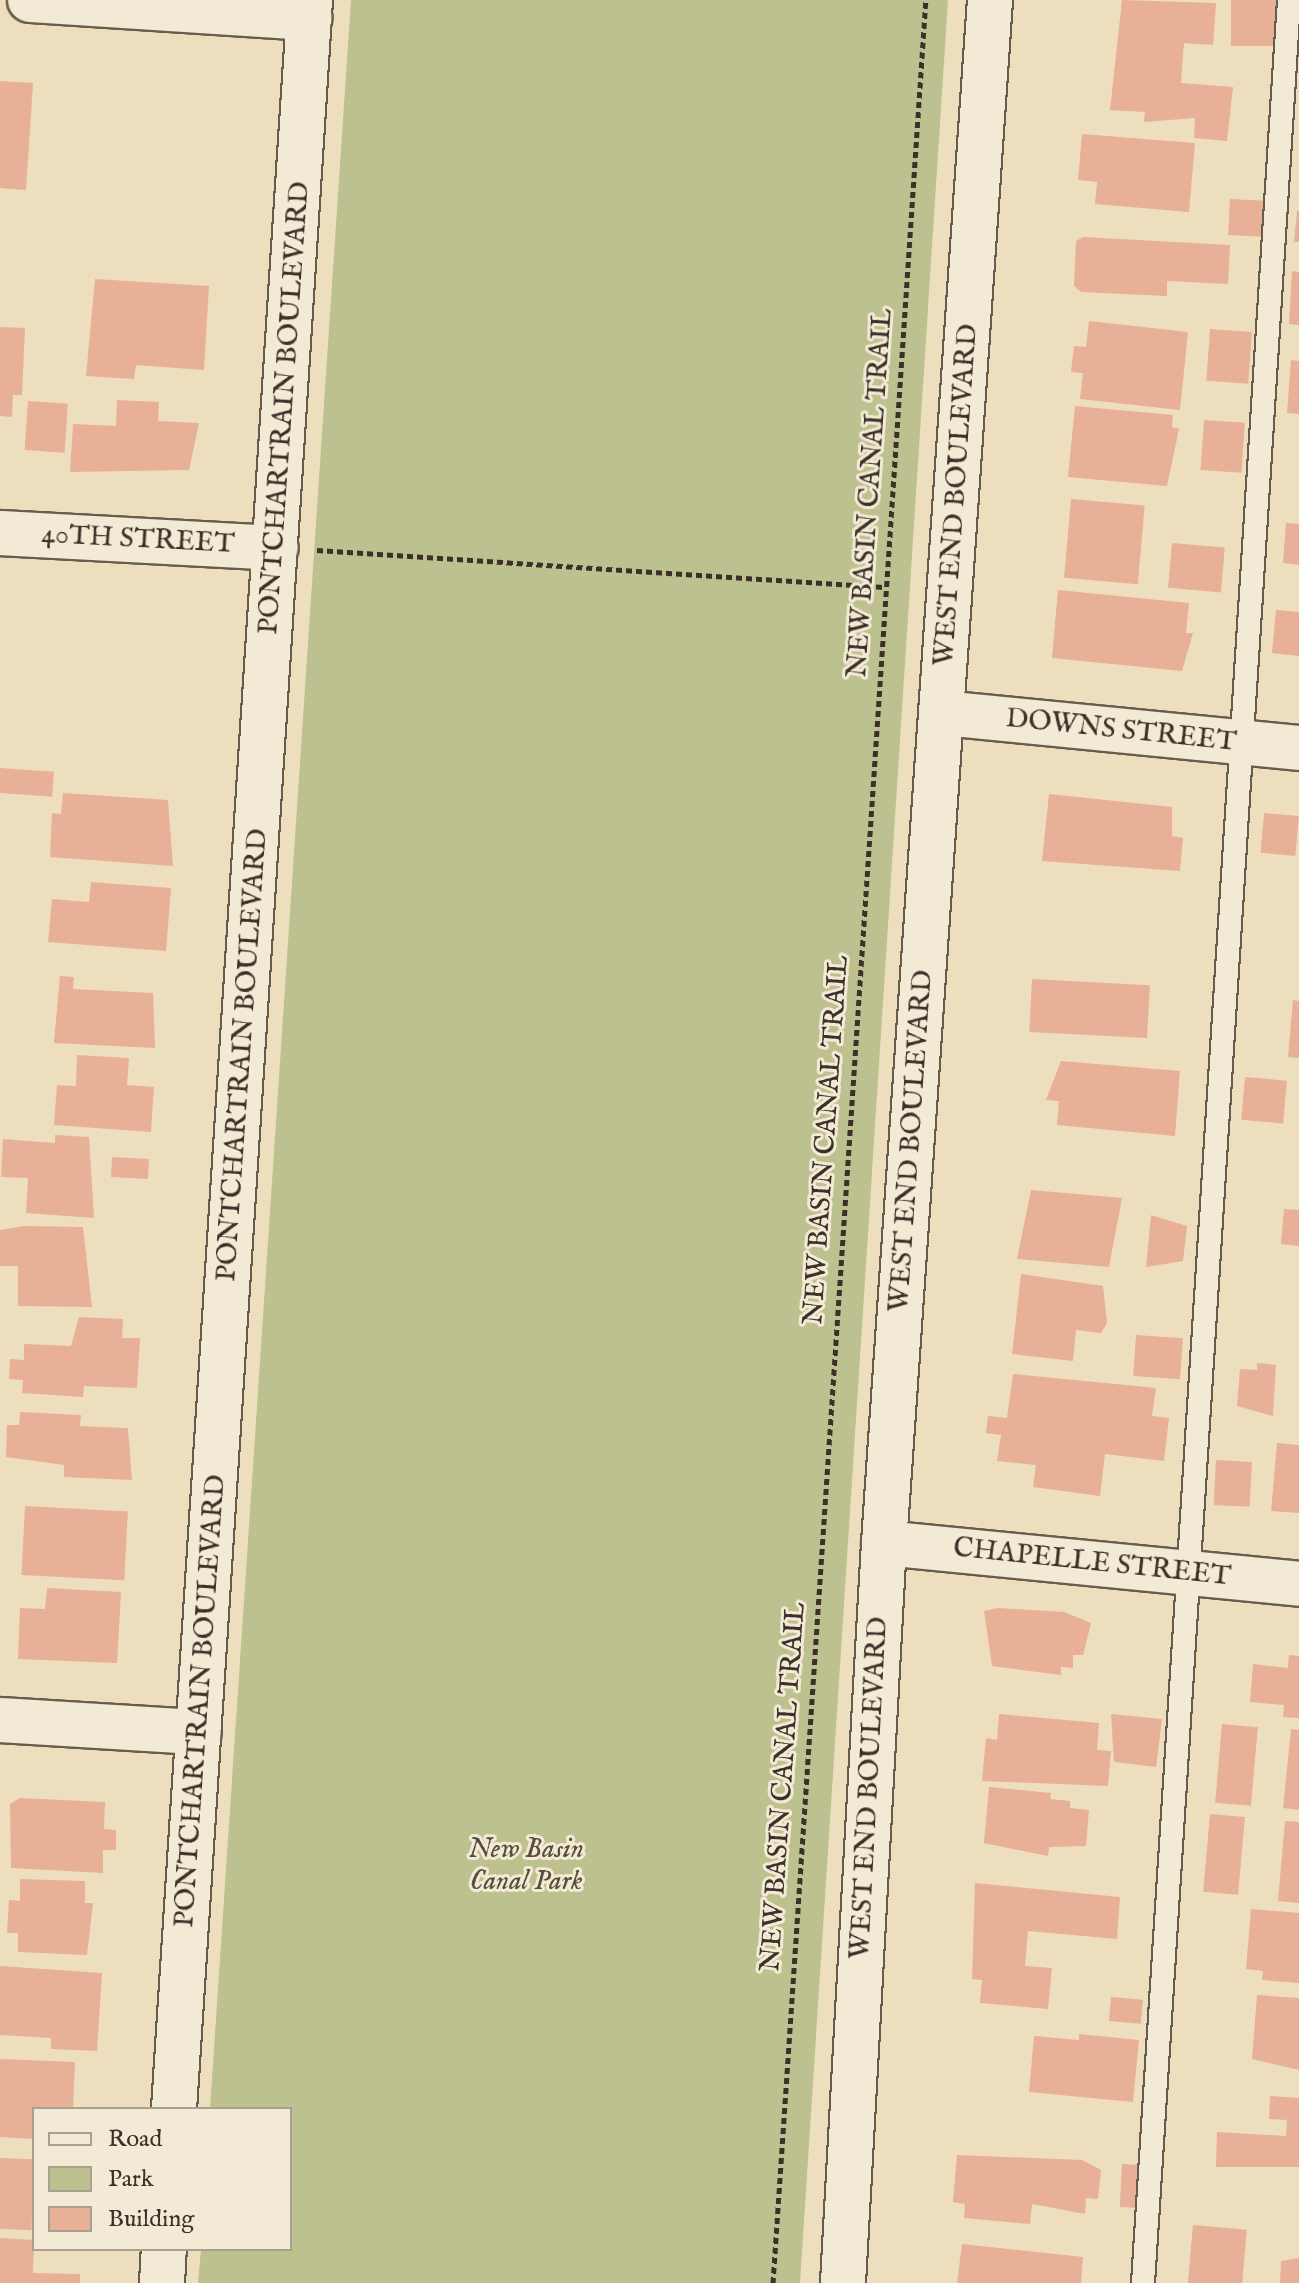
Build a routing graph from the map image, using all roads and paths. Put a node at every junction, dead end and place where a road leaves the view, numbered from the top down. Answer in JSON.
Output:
{"nodes":[{"id":1,"x":30,"y":0,"type":"edge"},
{"id":2,"x":926,"y":0,"type":"edge"},
{"id":3,"x":990,"y":0,"type":"edge"},
{"id":4,"x":1289,"y":0,"type":"edge"},
{"id":5,"x":309,"y":9,"type":"edge"},
{"id":6,"x":0,"y":533,"type":"edge"},
{"id":7,"x":276,"y":548,"type":"junction"},
{"id":8,"x":884,"y":587,"type":"junction"},
{"id":9,"x":943,"y":713,"type":"junction"},
{"id":10,"x":1244,"y":743,"type":"junction"},
{"id":11,"x":1299,"y":748,"type":"edge"},
{"id":12,"x":884,"y":1543,"type":"junction"},
{"id":13,"x":1187,"y":1573,"type":"junction"},
{"id":14,"x":1299,"y":1584,"type":"edge"},
{"id":15,"x":0,"y":1720,"type":"edge"},
{"id":16,"x":199,"y":1732,"type":"junction"},
{"id":17,"x":174,"y":2107,"type":"edge"},
{"id":18,"x":164,"y":2251,"type":"edge"},
{"id":19,"x":162,"y":2283,"type":"edge"},
{"id":20,"x":773,"y":2283,"type":"edge"},
{"id":21,"x":843,"y":2283,"type":"edge"},
{"id":22,"x":1143,"y":2283,"type":"edge"}],
"edges":[{"from":1,"to":5,"type":"main road"},
{"from":2,"to":8,"type":"path","name":"NEW BASIN CANAL TRAIL"},
{"from":3,"to":9,"type":"main road","name":"WEST END BOULEVARD"},
{"from":4,"to":10,"type":"lane"},
{"from":5,"to":7,"type":"main road","name":"PONTCHARTRAIN BOULEVARD"},
{"from":6,"to":7,"type":"main road","name":"40TH STREET"},
{"from":7,"to":8,"type":"path"},
{"from":7,"to":16,"type":"main road","name":"PONTCHARTRAIN BOULEVARD"},
{"from":8,"to":20,"type":"path","name":"NEW BASIN CANAL TRAIL"},
{"from":9,"to":10,"type":"main road","name":"DOWNS STREET"},
{"from":9,"to":12,"type":"main road","name":"WEST END BOULEVARD"},
{"from":10,"to":11,"type":"main road","name":"DOWNS STREET"},
{"from":10,"to":13,"type":"lane"},
{"from":12,"to":13,"type":"main road","name":"CHAPELLE STREET"},
{"from":12,"to":21,"type":"main road","name":"WEST END BOULEVARD"},
{"from":13,"to":14,"type":"main road","name":"CHAPELLE STREET"},
{"from":13,"to":22,"type":"lane"},
{"from":15,"to":16,"type":"main road"},
{"from":16,"to":17,"type":"main road","name":"PONTCHARTRAIN BOULEVARD"},
{"from":18,"to":19,"type":"main road"}]}
